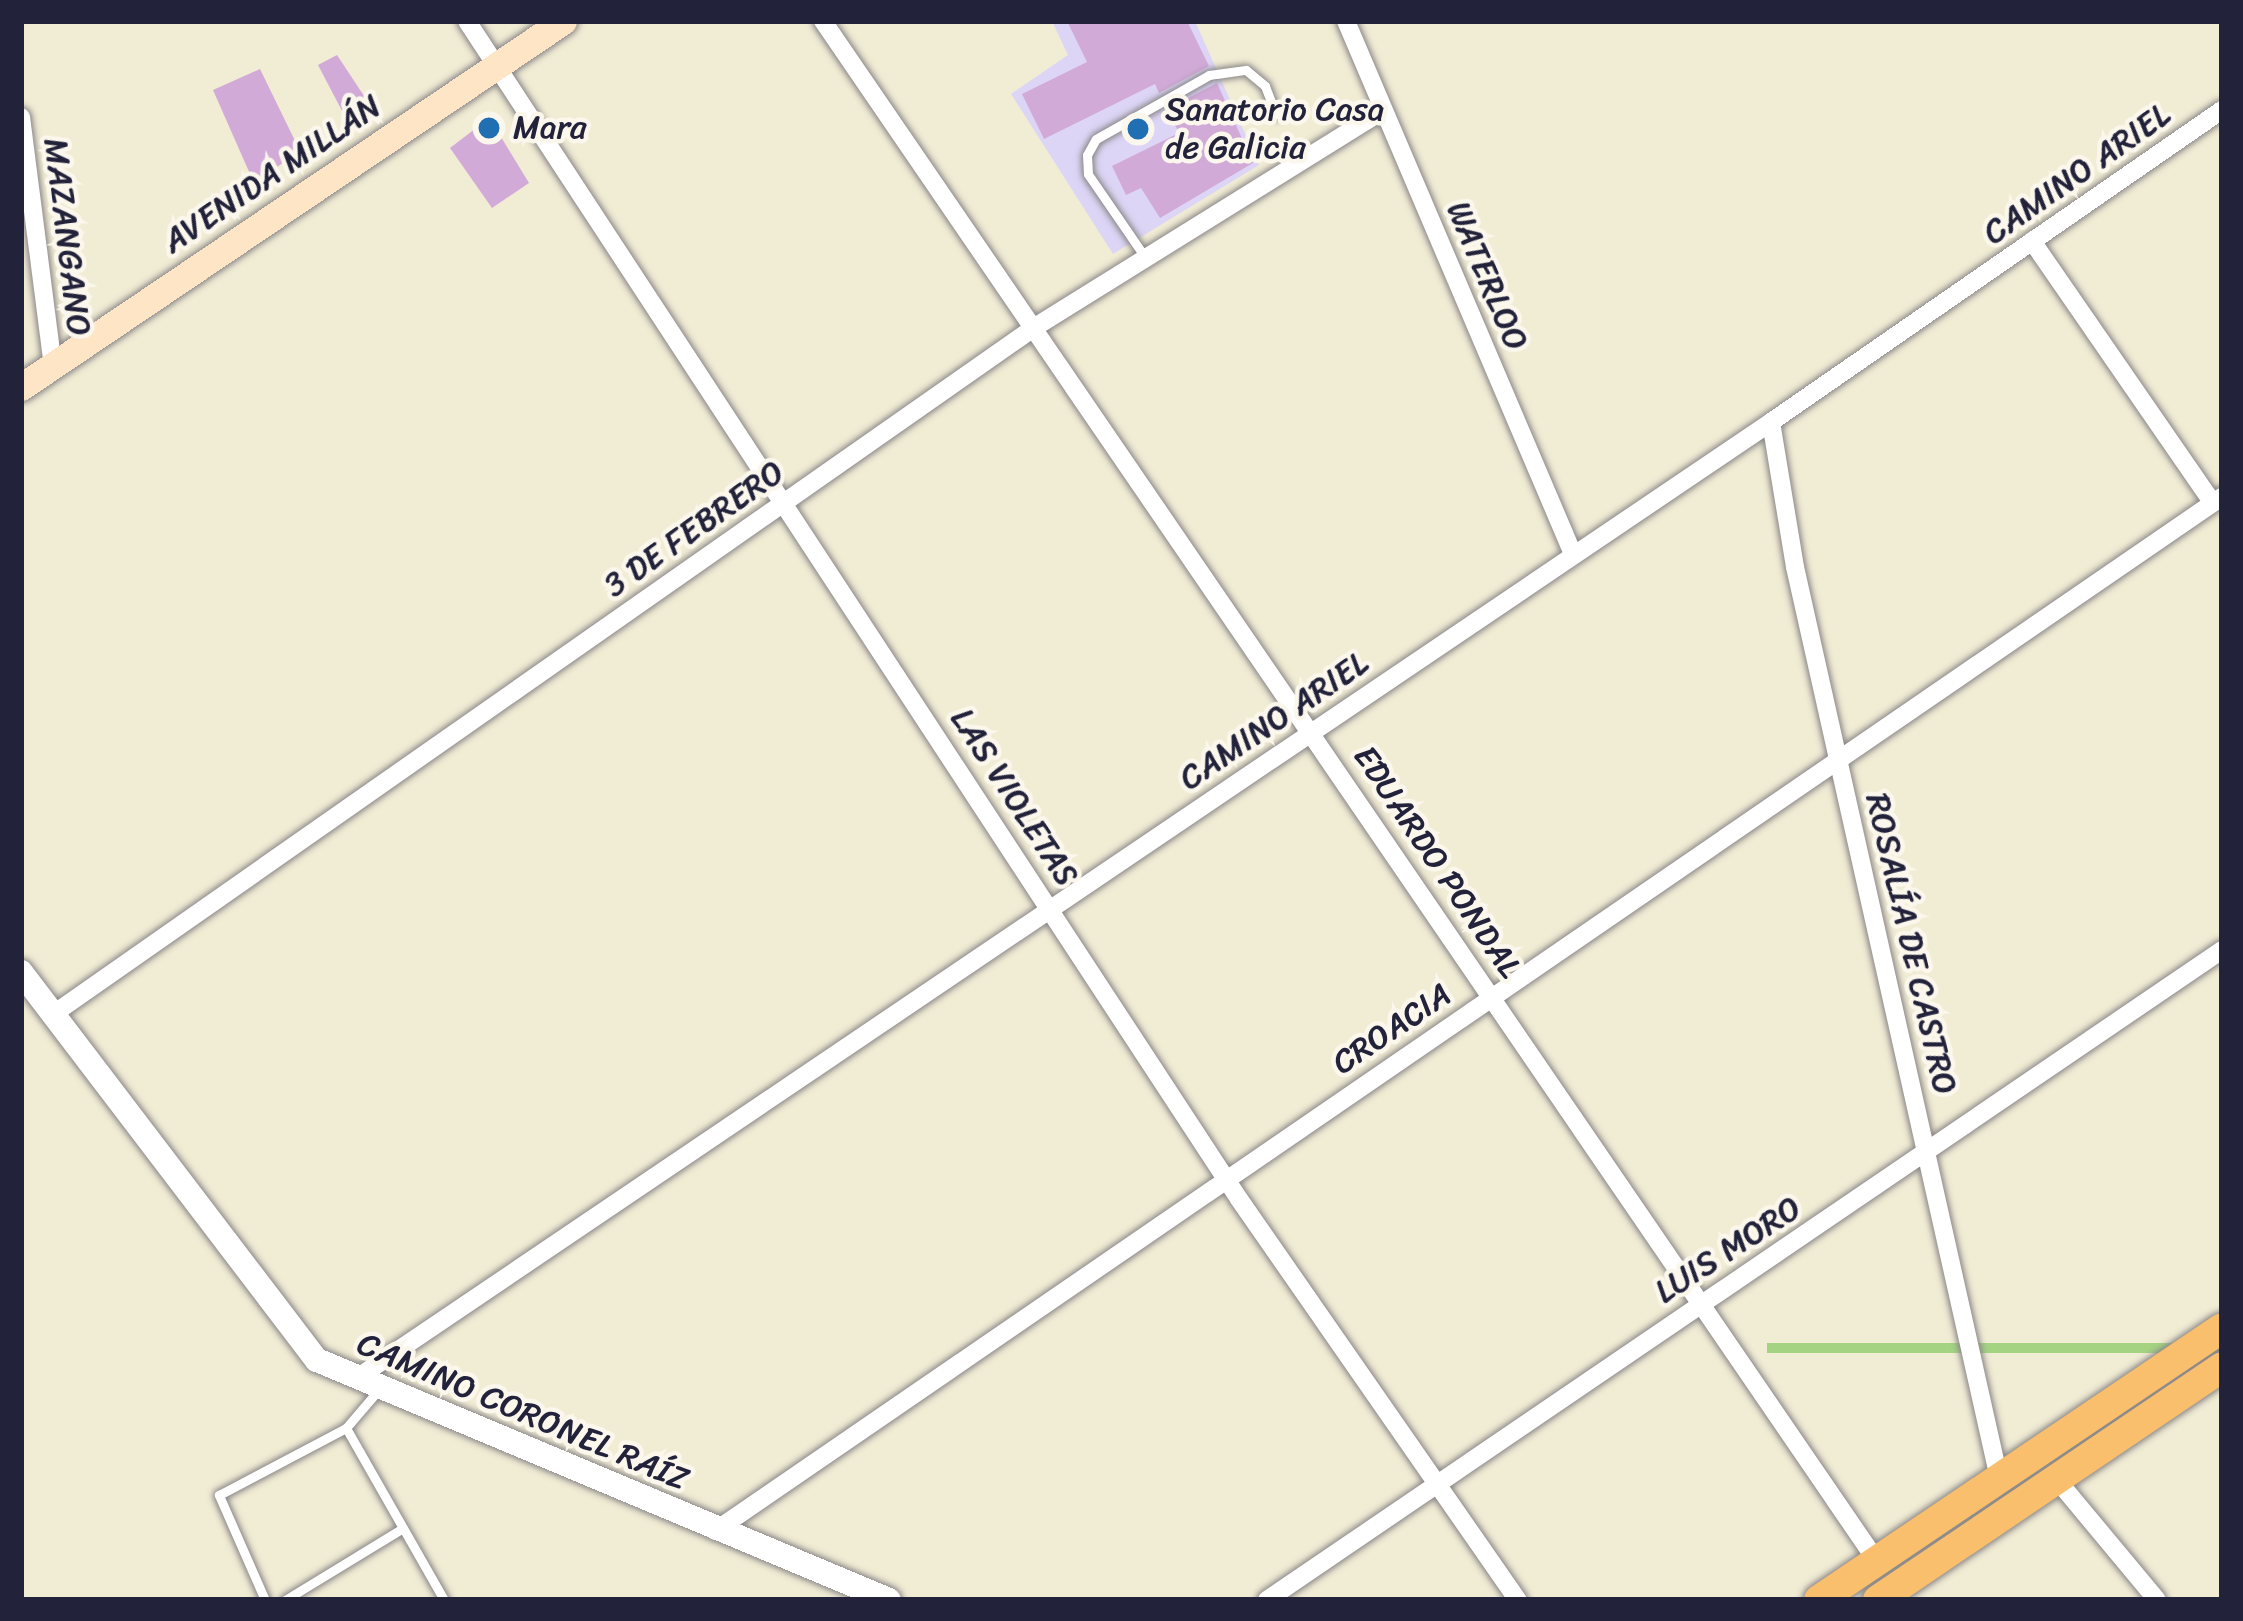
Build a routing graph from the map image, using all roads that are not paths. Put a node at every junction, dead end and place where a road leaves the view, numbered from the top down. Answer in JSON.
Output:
{"nodes":[{"id":1,"x":467,"y":21,"type":"edge"},
{"id":2,"x":563,"y":21,"type":"edge"},
{"id":3,"x":823,"y":21,"type":"edge"},
{"id":4,"x":1346,"y":21,"type":"edge"},
{"id":5,"x":496,"y":66,"type":"junction"},
{"id":6,"x":1383,"y":110,"type":"junction"},
{"id":7,"x":2222,"y":110,"type":"edge"},
{"id":8,"x":1276,"y":114,"type":"dead end"},
{"id":9,"x":21,"y":117,"type":"edge"},
{"id":10,"x":2032,"y":241,"type":"junction"},
{"id":11,"x":1147,"y":260,"type":"junction"},
{"id":12,"x":1035,"y":328,"type":"junction"},
{"id":13,"x":53,"y":366,"type":"junction"},
{"id":14,"x":21,"y":387,"type":"edge"},
{"id":15,"x":1772,"y":422,"type":"junction"},
{"id":16,"x":2218,"y":500,"type":"edge"},
{"id":17,"x":786,"y":501,"type":"junction"},
{"id":18,"x":1574,"y":554,"type":"junction"},
{"id":19,"x":1312,"y":731,"type":"junction"},
{"id":20,"x":1838,"y":761,"type":"junction"},
{"id":21,"x":1052,"y":910,"type":"junction"},
{"id":22,"x":2222,"y":950,"type":"edge"},
{"id":23,"x":21,"y":972,"type":"edge"},
{"id":24,"x":1491,"y":997,"type":"junction"},
{"id":25,"x":52,"y":1015,"type":"junction"},
{"id":26,"x":1928,"y":1155,"type":"junction"},
{"id":27,"x":1226,"y":1178,"type":"junction"},
{"id":28,"x":1702,"y":1302,"type":"junction"},
{"id":29,"x":2222,"y":1328,"type":"edge"},
{"id":30,"x":2222,"y":1367,"type":"edge"},
{"id":31,"x":369,"y":1383,"type":"junction"},
{"id":32,"x":346,"y":1428,"type":"junction"},
{"id":33,"x":1999,"y":1478,"type":"junction"},
{"id":34,"x":2057,"y":1480,"type":"junction"},
{"id":35,"x":1438,"y":1484,"type":"junction"},
{"id":36,"x":403,"y":1528,"type":"junction"},
{"id":37,"x":715,"y":1531,"type":"junction"},
{"id":38,"x":1876,"y":1560,"type":"junction"},
{"id":39,"x":265,"y":1600,"type":"edge"},
{"id":40,"x":285,"y":1600,"type":"edge"},
{"id":41,"x":444,"y":1600,"type":"edge"},
{"id":42,"x":889,"y":1600,"type":"edge"},
{"id":43,"x":1267,"y":1600,"type":"edge"},
{"id":44,"x":1518,"y":1600,"type":"edge"},
{"id":45,"x":1819,"y":1600,"type":"edge"},
{"id":46,"x":1878,"y":1600,"type":"edge"},
{"id":47,"x":2157,"y":1600,"type":"edge"}],
"edges":[{"from":1,"to":5,"type":"street","name":"LAS VIOLETAS"},
{"from":2,"to":5,"type":"main road","name":"AVENIDA MILLÁN"},
{"from":3,"to":12,"type":"street","name":"EDUARDO PONDAL"},
{"from":4,"to":6,"type":"street","name":"WATERLOO"},
{"from":5,"to":13,"type":"main road","name":"AVENIDA MILLÁN"},
{"from":5,"to":17,"type":"street","name":"LAS VIOLETAS"},
{"from":6,"to":11,"type":"street","name":"3 DE FEBRERO"},
{"from":6,"to":18,"type":"street","name":"WATERLOO"},
{"from":7,"to":10,"type":"street","name":"CAMINO ARIEL"},
{"from":8,"to":11,"type":"lane"},
{"from":9,"to":13,"type":"street","name":"MAZANGANO"},
{"from":10,"to":15,"type":"street","name":"CAMINO ARIEL"},
{"from":10,"to":16,"type":"street"},
{"from":11,"to":12,"type":"street","name":"3 DE FEBRERO"},
{"from":12,"to":17,"type":"street","name":"3 DE FEBRERO"},
{"from":12,"to":19,"type":"street","name":"EDUARDO PONDAL"},
{"from":13,"to":14,"type":"main road","name":"AVENIDA MILLÁN"},
{"from":15,"to":18,"type":"street","name":"CAMINO ARIEL"},
{"from":15,"to":20,"type":"street","name":"ROSALÍA DE CASTRO"},
{"from":16,"to":20,"type":"street","name":"CROACIA"},
{"from":17,"to":21,"type":"street","name":"LAS VIOLETAS"},
{"from":17,"to":25,"type":"street","name":"3 DE FEBRERO"},
{"from":18,"to":19,"type":"street","name":"CAMINO ARIEL"},
{"from":19,"to":21,"type":"street","name":"CAMINO ARIEL"},
{"from":19,"to":24,"type":"street","name":"EDUARDO PONDAL"},
{"from":20,"to":24,"type":"street","name":"CROACIA"},
{"from":20,"to":26,"type":"street","name":"ROSALÍA DE CASTRO"},
{"from":21,"to":27,"type":"street","name":"LAS VIOLETAS"},
{"from":21,"to":31,"type":"street","name":"CAMINO ARIEL"},
{"from":22,"to":26,"type":"street","name":"LUIS MORO"},
{"from":23,"to":25,"type":"street","name":"CAMINO CORONEL RAÍZ"},
{"from":24,"to":27,"type":"street","name":"CROACIA"},
{"from":24,"to":28,"type":"street","name":"EDUARDO PONDAL"},
{"from":25,"to":31,"type":"street","name":"CAMINO CORONEL RAÍZ"},
{"from":26,"to":28,"type":"street","name":"LUIS MORO"},
{"from":26,"to":33,"type":"street","name":"ROSALÍA DE CASTRO"},
{"from":27,"to":35,"type":"street","name":"LAS VIOLETAS"},
{"from":27,"to":37,"type":"street","name":"CROACIA"},
{"from":28,"to":35,"type":"street","name":"LUIS MORO"},
{"from":28,"to":38,"type":"street","name":"EDUARDO PONDAL"},
{"from":29,"to":33,"type":"main road"},
{"from":30,"to":34,"type":"main road"},
{"from":31,"to":32,"type":"lane"},
{"from":31,"to":37,"type":"street","name":"CAMINO CORONEL RAÍZ"},
{"from":32,"to":36,"type":"lane"},
{"from":32,"to":39,"type":"lane"},
{"from":33,"to":38,"type":"main road"},
{"from":34,"to":46,"type":"main road"},
{"from":34,"to":47,"type":"street"},
{"from":35,"to":43,"type":"street","name":"LUIS MORO"},
{"from":35,"to":44,"type":"street","name":"LAS VIOLETAS"},
{"from":36,"to":40,"type":"lane"},
{"from":36,"to":41,"type":"lane"},
{"from":37,"to":42,"type":"street","name":"CAMINO CORONEL RAÍZ"},
{"from":38,"to":45,"type":"main road"}]}
